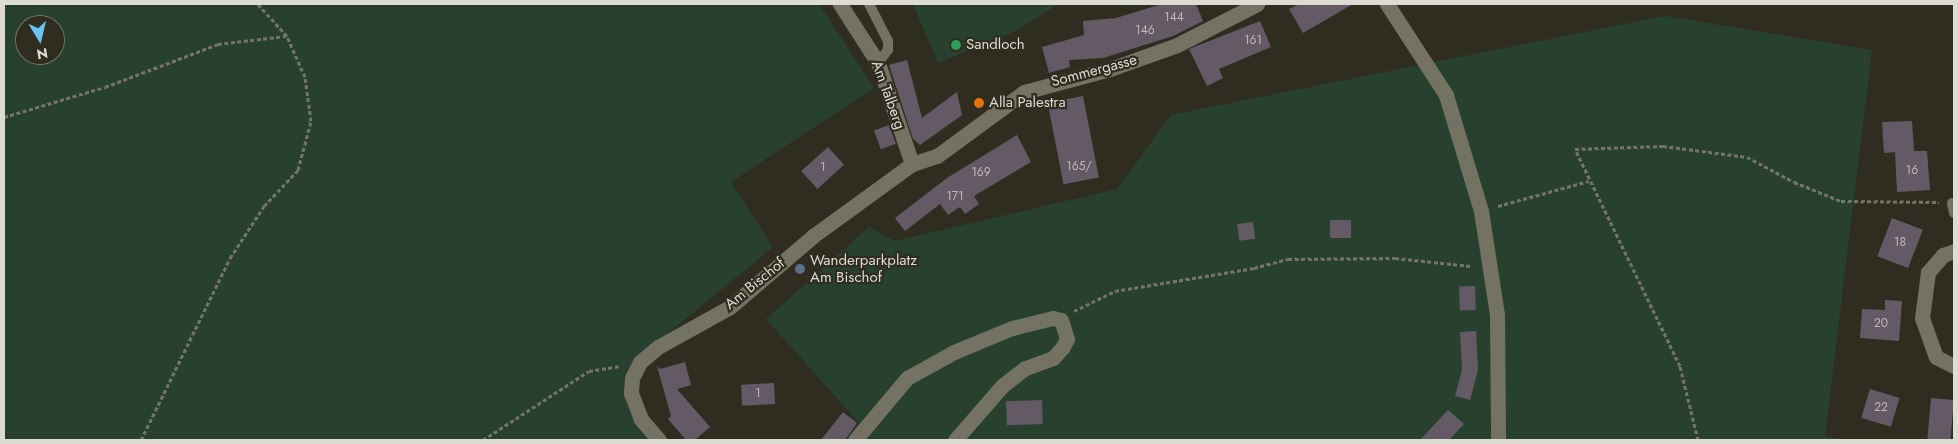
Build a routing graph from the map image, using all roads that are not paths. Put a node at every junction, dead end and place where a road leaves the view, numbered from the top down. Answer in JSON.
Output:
{"nodes":[{"id":1,"x":840,"y":4,"type":"edge"},
{"id":2,"x":869,"y":4,"type":"edge"},
{"id":3,"x":1257,"y":4,"type":"edge"},
{"id":4,"x":1387,"y":4,"type":"edge"},
{"id":5,"x":878,"y":63,"type":"junction"},
{"id":6,"x":912,"y":164,"type":"junction"},
{"id":7,"x":1954,"y":250,"type":"edge"},
{"id":8,"x":1954,"y":366,"type":"edge"},
{"id":9,"x":659,"y":440,"type":"edge"},
{"id":10,"x":855,"y":440,"type":"edge"},
{"id":11,"x":955,"y":440,"type":"edge"},
{"id":12,"x":1498,"y":440,"type":"edge"}],
"edges":[{"from":1,"to":5,"type":"street","name":"Am Talberg"},
{"from":2,"to":5,"type":"lane"},
{"from":3,"to":6,"type":"street","name":"Sommergasse"},
{"from":4,"to":12,"type":"street"},
{"from":5,"to":6,"type":"street","name":"Am Talberg"},
{"from":6,"to":9,"type":"street","name":"Am Bischof"},
{"from":7,"to":8,"type":"street"},
{"from":10,"to":11,"type":"street"}]}
